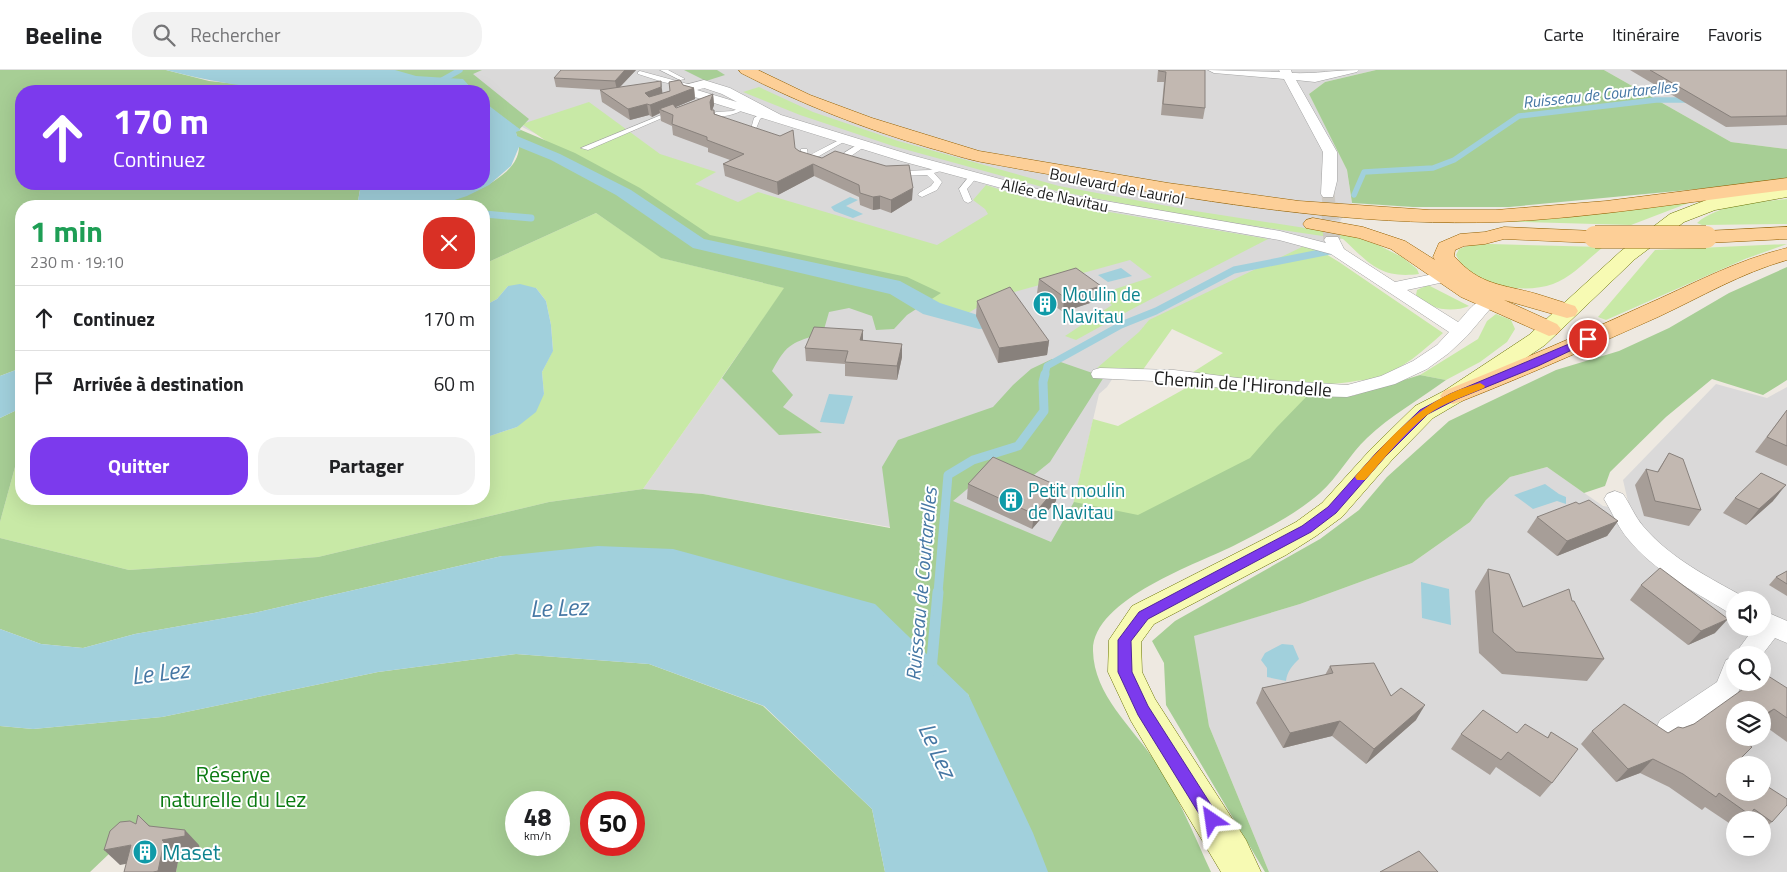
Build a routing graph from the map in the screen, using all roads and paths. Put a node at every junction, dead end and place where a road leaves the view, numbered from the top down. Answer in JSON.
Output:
{"nodes":[{"id":1,"x":663,"y":70,"type":"edge"},
{"id":2,"x":746,"y":70,"type":"edge"},
{"id":3,"x":1214,"y":70,"type":"edge"},
{"id":4,"x":1353,"y":70,"type":"edge"},
{"id":5,"x":640,"y":73,"type":"dead end"},
{"id":6,"x":1287,"y":73,"type":"edge"},
{"id":7,"x":693,"y":86,"type":"junction"},
{"id":8,"x":666,"y":90,"type":"edge"},
{"id":9,"x":681,"y":108,"type":"edge"},
{"id":10,"x":743,"y":108,"type":"junction"},
{"id":11,"x":716,"y":114,"type":"edge"},
{"id":12,"x":770,"y":116,"type":"junction"},
{"id":13,"x":751,"y":135,"type":"edge"},
{"id":14,"x":845,"y":139,"type":"junction"},
{"id":15,"x":863,"y":145,"type":"junction"},
{"id":16,"x":586,"y":148,"type":"dead end"},
{"id":17,"x":804,"y":151,"type":"edge"},
{"id":18,"x":974,"y":155,"type":"junction"},
{"id":19,"x":862,"y":163,"type":"edge"},
{"id":20,"x":936,"y":171,"type":"junction"},
{"id":21,"x":897,"y":174,"type":"edge"},
{"id":22,"x":974,"y":176,"type":"junction"},
{"id":23,"x":1787,"y":184,"type":"edge"},
{"id":24,"x":1787,"y":192,"type":"edge"},
{"id":25,"x":1328,"y":194,"type":"tunnel mouth"},
{"id":26,"x":922,"y":195,"type":"dead end"},
{"id":27,"x":1160,"y":195,"type":"junction"},
{"id":28,"x":968,"y":201,"type":"dead end"},
{"id":29,"x":1504,"y":233,"type":"junction"},
{"id":30,"x":1787,"y":233,"type":"edge"},
{"id":31,"x":1787,"y":254,"type":"edge"},
{"id":32,"x":1451,"y":275,"type":"junction"},
{"id":33,"x":1391,"y":288,"type":"junction"},
{"id":34,"x":1486,"y":295,"type":"junction"},
{"id":35,"x":1567,"y":310,"type":"junction"},
{"id":36,"x":1549,"y":329,"type":"junction"},
{"id":37,"x":1460,"y":332,"type":"junction"},
{"id":38,"x":1100,"y":374,"type":"dead end"},
{"id":39,"x":1454,"y":396,"type":"junction"},
{"id":40,"x":1615,"y":499,"type":"dead end"},
{"id":41,"x":1726,"y":598,"type":"edge"},
{"id":42,"x":1774,"y":626,"type":"edge"},
{"id":43,"x":1755,"y":646,"type":"edge"},
{"id":44,"x":1726,"y":690,"type":"edge"},
{"id":45,"x":1670,"y":728,"type":"dead end"},
{"id":46,"x":1241,"y":872,"type":"edge"}],
"edges":[{"from":1,"to":7,"type":"lane"},
{"from":2,"to":18,"type":"main road","name":"Boulevard de Lauriol"},
{"from":3,"to":6,"type":"street"},
{"from":4,"to":6,"type":"street"},
{"from":5,"to":7,"type":"lane"},
{"from":6,"to":25,"type":"street"},
{"from":7,"to":8,"type":"lane"},
{"from":7,"to":10,"type":"street","name":"Allée de Navitau"},
{"from":7,"to":12,"type":"street","name":"Allée de Navitau"},
{"from":9,"to":16,"type":"lane"},
{"from":10,"to":11,"type":"lane"},
{"from":10,"to":12,"type":"street","name":"Allée de Navitau"},
{"from":12,"to":13,"type":"lane"},
{"from":12,"to":14,"type":"street","name":"Allée de Navitau"},
{"from":14,"to":15,"type":"street","name":"Allée de Navitau"},
{"from":14,"to":17,"type":"lane"},
{"from":15,"to":19,"type":"lane"},
{"from":15,"to":20,"type":"street","name":"Allée de Navitau"},
{"from":18,"to":23,"type":"main road"},
{"from":18,"to":27,"type":"main road","name":"Boulevard de Lauriol"},
{"from":20,"to":21,"type":"lane"},
{"from":20,"to":22,"type":"street","name":"Allée de Navitau"},
{"from":20,"to":26,"type":"lane"},
{"from":22,"to":28,"type":"lane"},
{"from":22,"to":33,"type":"street","name":"Allée de Navitau"},
{"from":24,"to":35,"type":"main road"},
{"from":27,"to":29,"type":"main road","name":"Boulevard de Lauriol"},
{"from":27,"to":32,"type":"main road"},
{"from":29,"to":30,"type":"main road","bridge":true},
{"from":29,"to":32,"type":"main road"},
{"from":31,"to":39,"type":"main road"},
{"from":32,"to":33,"type":"street"},
{"from":32,"to":34,"type":"main road"},
{"from":33,"to":37,"type":"street"},
{"from":34,"to":35,"type":"main road"},
{"from":34,"to":36,"type":"main road"},
{"from":34,"to":37,"type":"street","name":"Chemin de l'Hirondelle"},
{"from":35,"to":36,"type":"main road"},
{"from":36,"to":39,"type":"main road"},
{"from":37,"to":38,"type":"street","name":"Chemin de l'Hirondelle"},
{"from":39,"to":46,"type":"main road"},
{"from":40,"to":41,"type":"street"},
{"from":42,"to":43,"type":"street"},
{"from":44,"to":45,"type":"street"}]}
